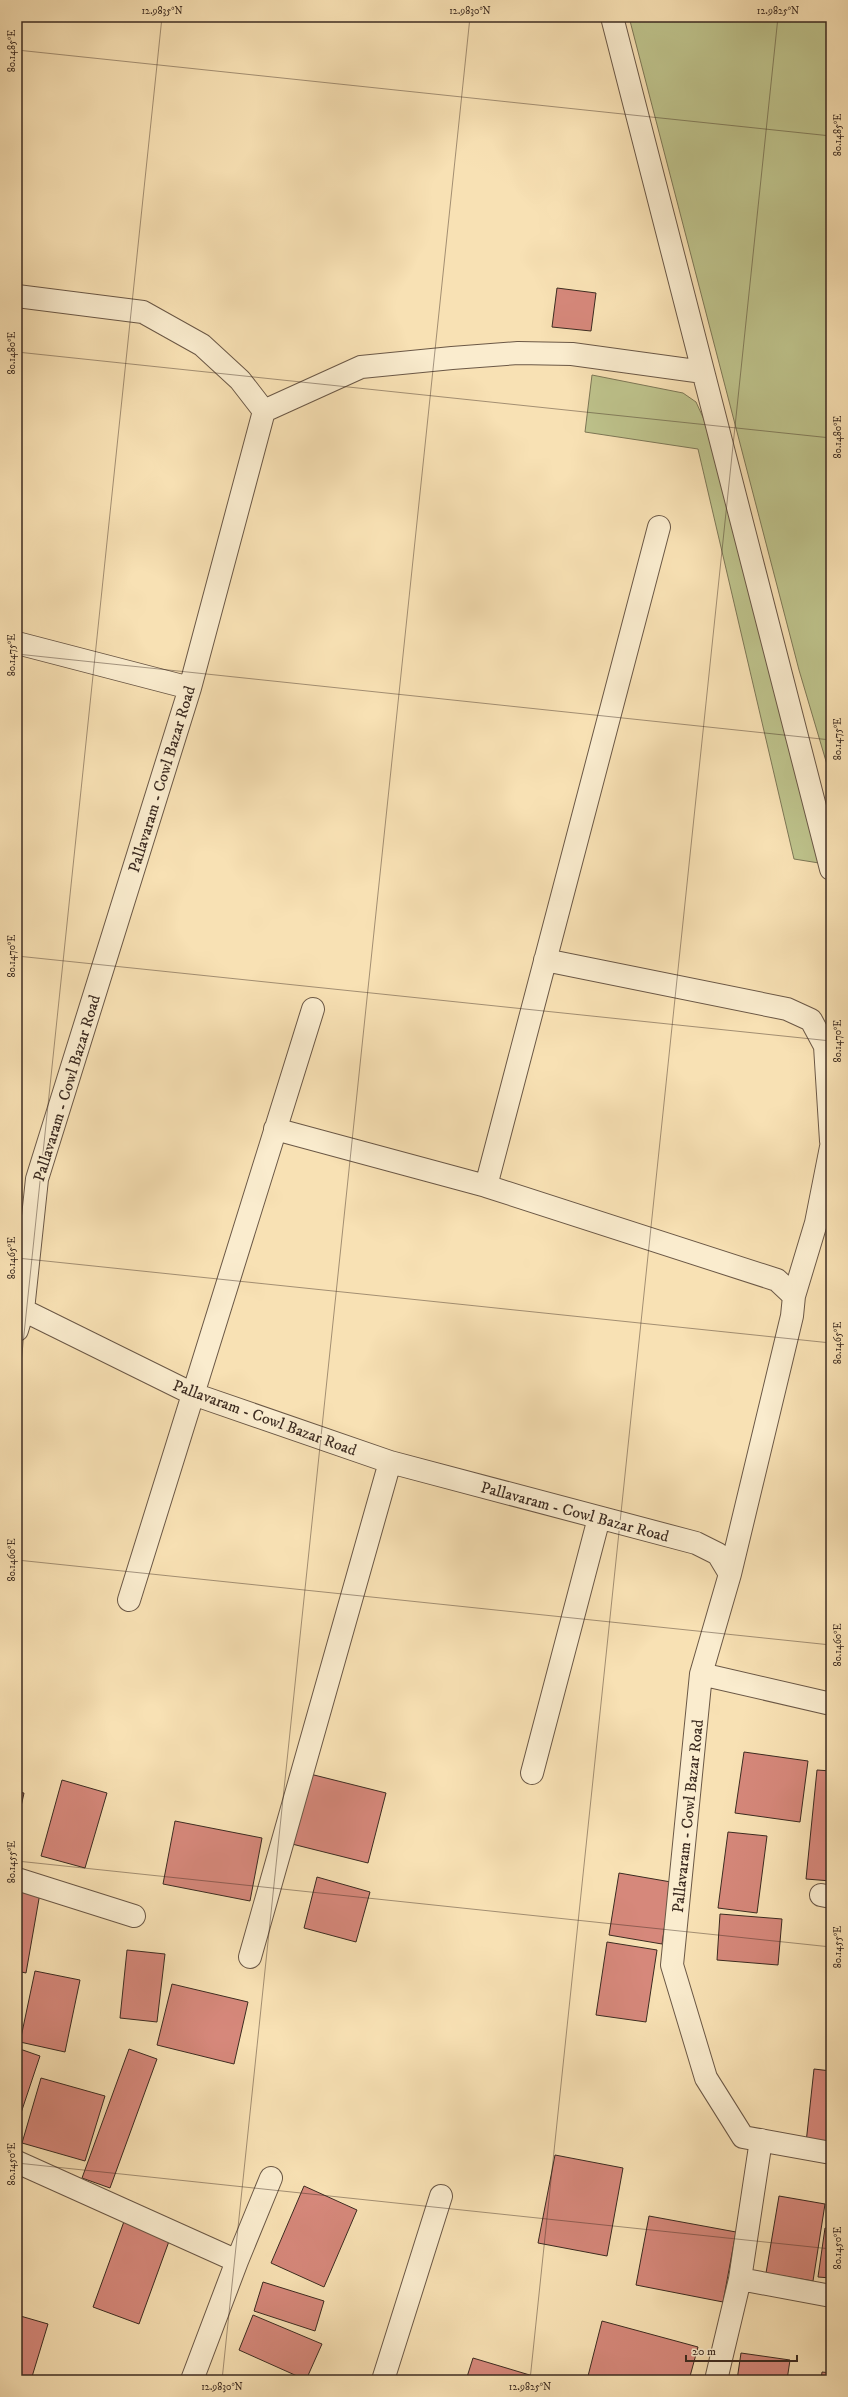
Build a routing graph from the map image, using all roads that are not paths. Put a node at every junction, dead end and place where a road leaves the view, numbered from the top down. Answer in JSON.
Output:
{"nodes":[{"id":1,"x":612,"y":17,"type":"edge"},
{"id":2,"x":17,"y":296,"type":"edge"},
{"id":3,"x":703,"y":372,"type":"junction"},
{"id":4,"x":264,"y":411,"type":"junction"},
{"id":5,"x":659,"y":526,"type":"dead end"},
{"id":6,"x":17,"y":643,"type":"edge"},
{"id":7,"x":190,"y":688,"type":"junction"},
{"id":8,"x":831,"y":869,"type":"edge"},
{"id":9,"x":545,"y":960,"type":"junction"},
{"id":10,"x":312,"y":1009,"type":"dead end"},
{"id":11,"x":275,"y":1129,"type":"junction"},
{"id":12,"x":831,"y":1141,"type":"edge"},
{"id":13,"x":831,"y":1147,"type":"edge"},
{"id":14,"x":486,"y":1186,"type":"junction"},
{"id":15,"x":794,"y":1296,"type":"junction"},
{"id":16,"x":23,"y":1310,"type":"junction"},
{"id":17,"x":17,"y":1330,"type":"edge"},
{"id":18,"x":193,"y":1394,"type":"junction"},
{"id":19,"x":390,"y":1462,"type":"junction"},
{"id":20,"x":600,"y":1518,"type":"junction"},
{"id":21,"x":730,"y":1574,"type":"junction"},
{"id":22,"x":129,"y":1600,"type":"dead end"},
{"id":23,"x":701,"y":1674,"type":"junction"},
{"id":24,"x":831,"y":1704,"type":"edge"},
{"id":25,"x":532,"y":1773,"type":"dead end"},
{"id":26,"x":17,"y":1880,"type":"edge"},
{"id":27,"x":134,"y":1916,"type":"dead end"},
{"id":28,"x":250,"y":1957,"type":"dead end"},
{"id":29,"x":761,"y":2140,"type":"junction"},
{"id":30,"x":831,"y":2153,"type":"edge"},
{"id":31,"x":17,"y":2162,"type":"edge"},
{"id":32,"x":272,"y":2178,"type":"dead end"},
{"id":33,"x":441,"y":2196,"type":"dead end"},
{"id":34,"x":237,"y":2261,"type":"junction"},
{"id":35,"x":740,"y":2279,"type":"junction"},
{"id":36,"x":831,"y":2296,"type":"edge"},
{"id":37,"x":192,"y":2380,"type":"edge"},
{"id":38,"x":383,"y":2380,"type":"edge"},
{"id":39,"x":716,"y":2380,"type":"edge"}],
"edges":[{"from":1,"to":3,"type":"street"},
{"from":2,"to":4,"type":"street"},
{"from":3,"to":4,"type":"street"},
{"from":3,"to":8,"type":"street"},
{"from":4,"to":7,"type":"street","name":"Pallavaram - Cowl Bazar Road"},
{"from":5,"to":9,"type":"street"},
{"from":6,"to":7,"type":"street"},
{"from":7,"to":16,"type":"street","name":"Pallavaram - Cowl Bazar Road"},
{"from":9,"to":12,"type":"street"},
{"from":9,"to":14,"type":"street"},
{"from":10,"to":11,"type":"street"},
{"from":11,"to":14,"type":"street"},
{"from":11,"to":18,"type":"street"},
{"from":13,"to":15,"type":"street"},
{"from":14,"to":15,"type":"street"},
{"from":15,"to":21,"type":"street"},
{"from":16,"to":17,"type":"street"},
{"from":16,"to":18,"type":"street","name":"Pallavaram - Cowl Bazar Road"},
{"from":18,"to":19,"type":"street","name":"Pallavaram - Cowl Bazar Road"},
{"from":18,"to":22,"type":"street"},
{"from":19,"to":20,"type":"street","name":"Pallavaram - Cowl Bazar Road"},
{"from":19,"to":28,"type":"street"},
{"from":20,"to":21,"type":"street","name":"Pallavaram - Cowl Bazar Road"},
{"from":20,"to":25,"type":"street"},
{"from":21,"to":23,"type":"street","name":"Pallavaram - Cowl Bazar Road"},
{"from":23,"to":24,"type":"street"},
{"from":23,"to":29,"type":"street","name":"Pallavaram - Cowl Bazar Road"},
{"from":26,"to":27,"type":"street"},
{"from":29,"to":30,"type":"street","name":"Pallavaram - Cowl Bazar Road"},
{"from":29,"to":35,"type":"street"},
{"from":31,"to":34,"type":"street"},
{"from":32,"to":34,"type":"street"},
{"from":33,"to":38,"type":"street"},
{"from":34,"to":37,"type":"street"},
{"from":35,"to":36,"type":"street"},
{"from":35,"to":39,"type":"street"}]}
